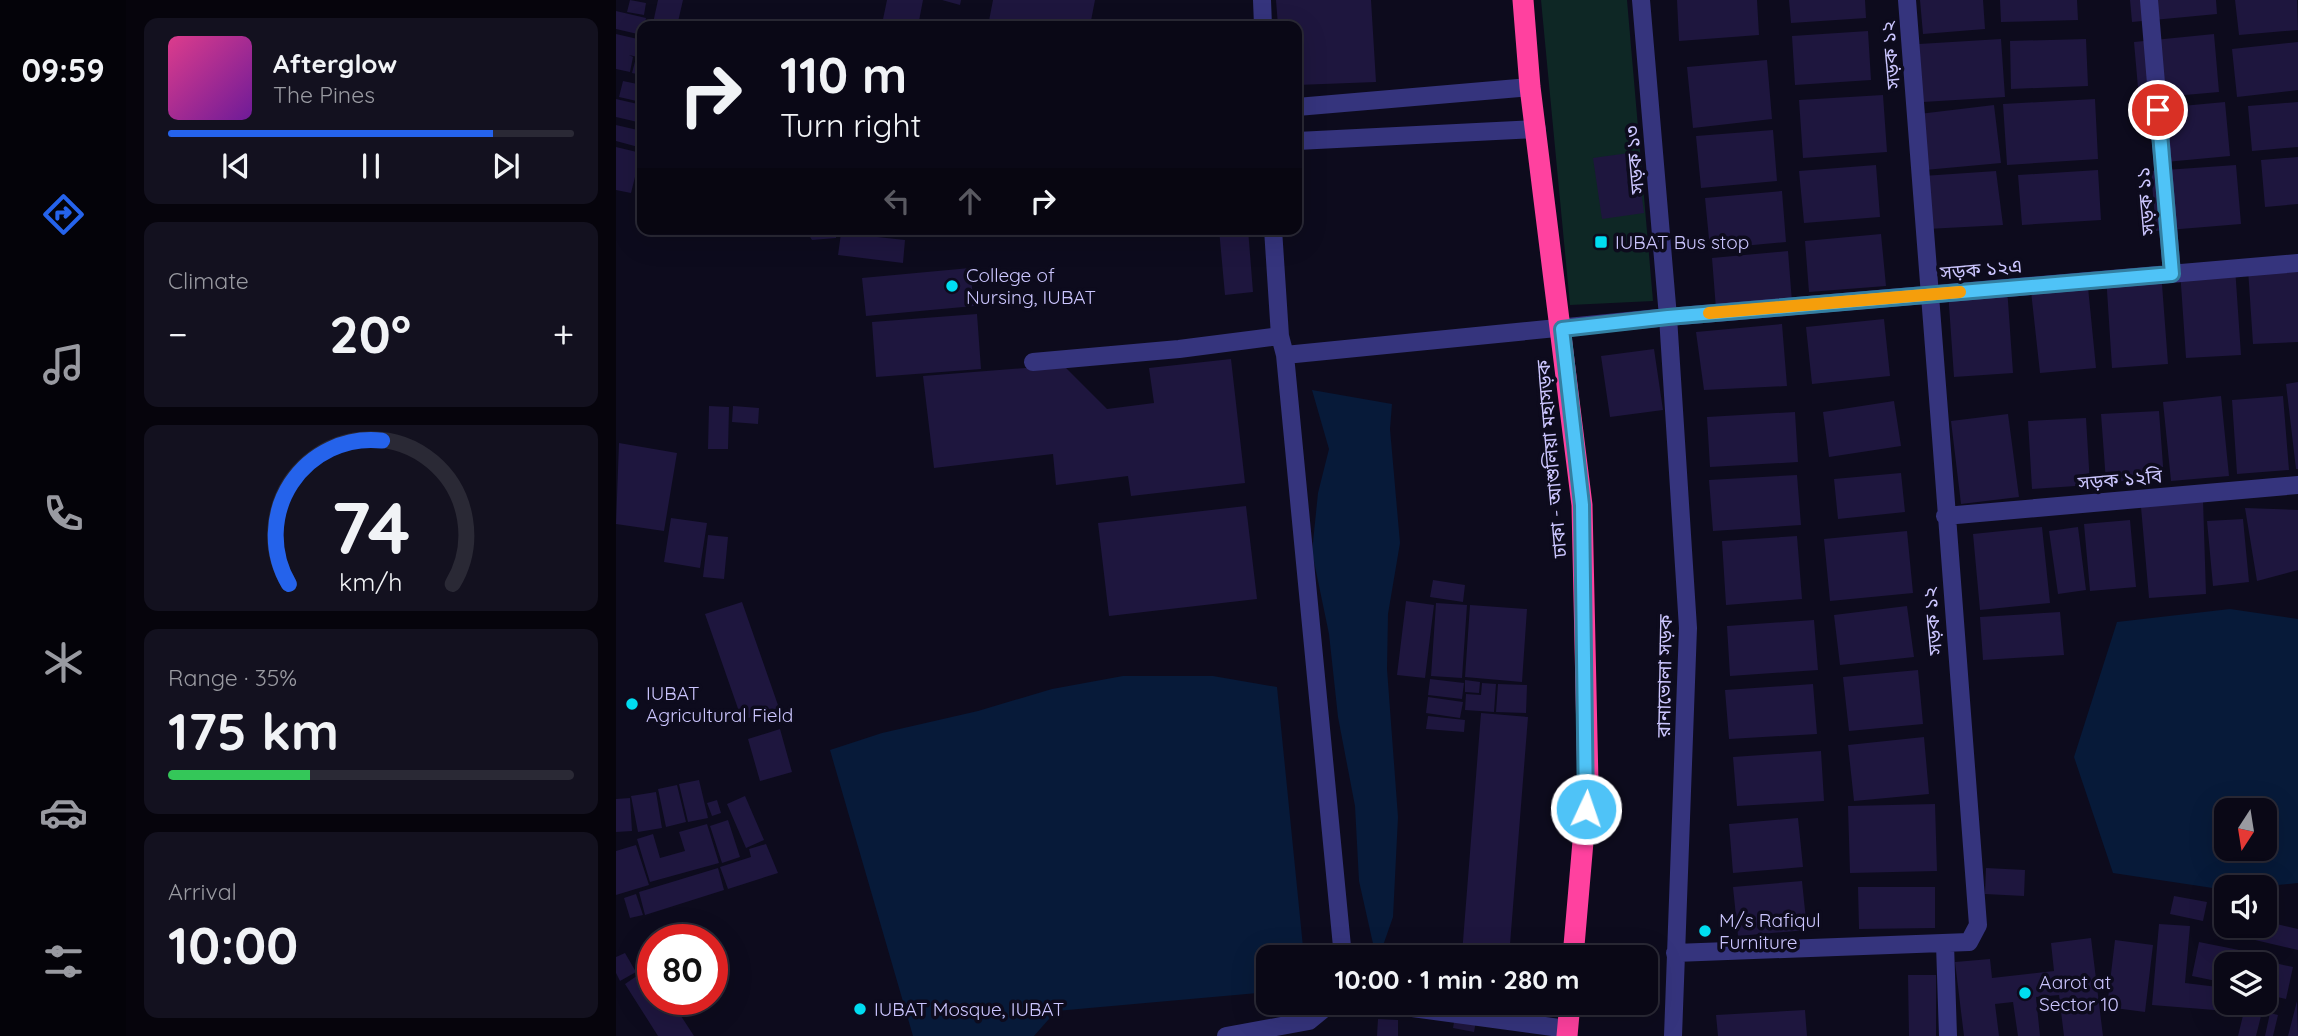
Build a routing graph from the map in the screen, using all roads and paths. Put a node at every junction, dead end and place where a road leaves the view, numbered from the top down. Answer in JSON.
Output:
{"nodes":[{"id":1,"x":1262,"y":0,"type":"edge"},
{"id":2,"x":1523,"y":0,"type":"edge"},
{"id":3,"x":1641,"y":0,"type":"edge"},
{"id":4,"x":1907,"y":0,"type":"edge"},
{"id":5,"x":2149,"y":0,"type":"edge"},
{"id":6,"x":1263,"y":21,"type":"edge"},
{"id":7,"x":1530,"y":87,"type":"junction"},
{"id":8,"x":1302,"y":107,"type":"edge"},
{"id":9,"x":1537,"y":129,"type":"junction"},
{"id":10,"x":1302,"y":141,"type":"edge"},
{"id":11,"x":1273,"y":235,"type":"edge"},
{"id":12,"x":2298,"y":263,"type":"edge"},
{"id":13,"x":2172,"y":274,"type":"junction"},
{"id":14,"x":1932,"y":295,"type":"junction"},
{"id":15,"x":1668,"y":317,"type":"junction"},
{"id":16,"x":1562,"y":329,"type":"junction"},
{"id":17,"x":1280,"y":335,"type":"junction"},
{"id":18,"x":1285,"y":355,"type":"junction"},
{"id":19,"x":1033,"y":362,"type":"dead end"},
{"id":20,"x":2298,"y":485,"type":"edge"},
{"id":21,"x":1945,"y":516,"type":"junction"},
{"id":22,"x":1945,"y":944,"type":"junction"},
{"id":23,"x":1342,"y":945,"type":"edge"},
{"id":24,"x":1574,"y":945,"type":"edge"},
{"id":25,"x":1675,"y":953,"type":"junction"},
{"id":26,"x":1316,"y":1015,"type":"edge"},
{"id":27,"x":1452,"y":1015,"type":"edge"},
{"id":28,"x":1569,"y":1015,"type":"edge"},
{"id":29,"x":1567,"y":1033,"type":"edge"},
{"id":30,"x":1226,"y":1036,"type":"edge"},
{"id":31,"x":1673,"y":1036,"type":"edge"},
{"id":32,"x":1948,"y":1036,"type":"edge"}],
"edges":[{"from":1,"to":6,"type":"street"},
{"from":2,"to":7,"type":"highway","name":"ঢাকা - আশুলিয়া মহাসড়ক"},
{"from":3,"to":15,"type":"street","name":"সড়ক ১৩"},
{"from":4,"to":14,"type":"street","name":"সড়ক ১২"},
{"from":5,"to":13,"type":"street","name":"সড়ক ১১"},
{"from":7,"to":8,"type":"street"},
{"from":7,"to":9,"type":"highway","name":"ঢাকা - আশুলিয়া মহাসড়ক"},
{"from":9,"to":10,"type":"street"},
{"from":9,"to":16,"type":"highway","name":"ঢাকা - আশুলিয়া মহাসড়ক"},
{"from":11,"to":17,"type":"street"},
{"from":12,"to":13,"type":"street","name":"সড়ক ১২এ"},
{"from":13,"to":14,"type":"street","name":"সড়ক ১২এ"},
{"from":14,"to":15,"type":"street","name":"সড়ক ১২এ"},
{"from":14,"to":21,"type":"street","name":"সড়ক ১২"},
{"from":15,"to":16,"type":"street","name":"সড়ক ১২এ"},
{"from":15,"to":25,"type":"street","name":"রানাভোলা সড়ক"},
{"from":16,"to":18,"type":"street","name":"সড়ক ১২এ"},
{"from":16,"to":24,"type":"highway","name":"ঢাকা - আশুলিয়া মহাসড়ক"},
{"from":17,"to":18,"type":"street"},
{"from":17,"to":19,"type":"street"},
{"from":18,"to":23,"type":"street"},
{"from":20,"to":21,"type":"street","name":"সড়ক ১২বি"},
{"from":21,"to":22,"type":"street","name":"সড়ক ১২"},
{"from":22,"to":25,"type":"street","name":"সড়ক ১২"},
{"from":22,"to":32,"type":"street"},
{"from":25,"to":31,"type":"street","name":"রানাভোলা সড়ক"},
{"from":26,"to":30,"type":"street"},
{"from":27,"to":29,"type":"street"},
{"from":28,"to":29,"type":"highway"}]}
